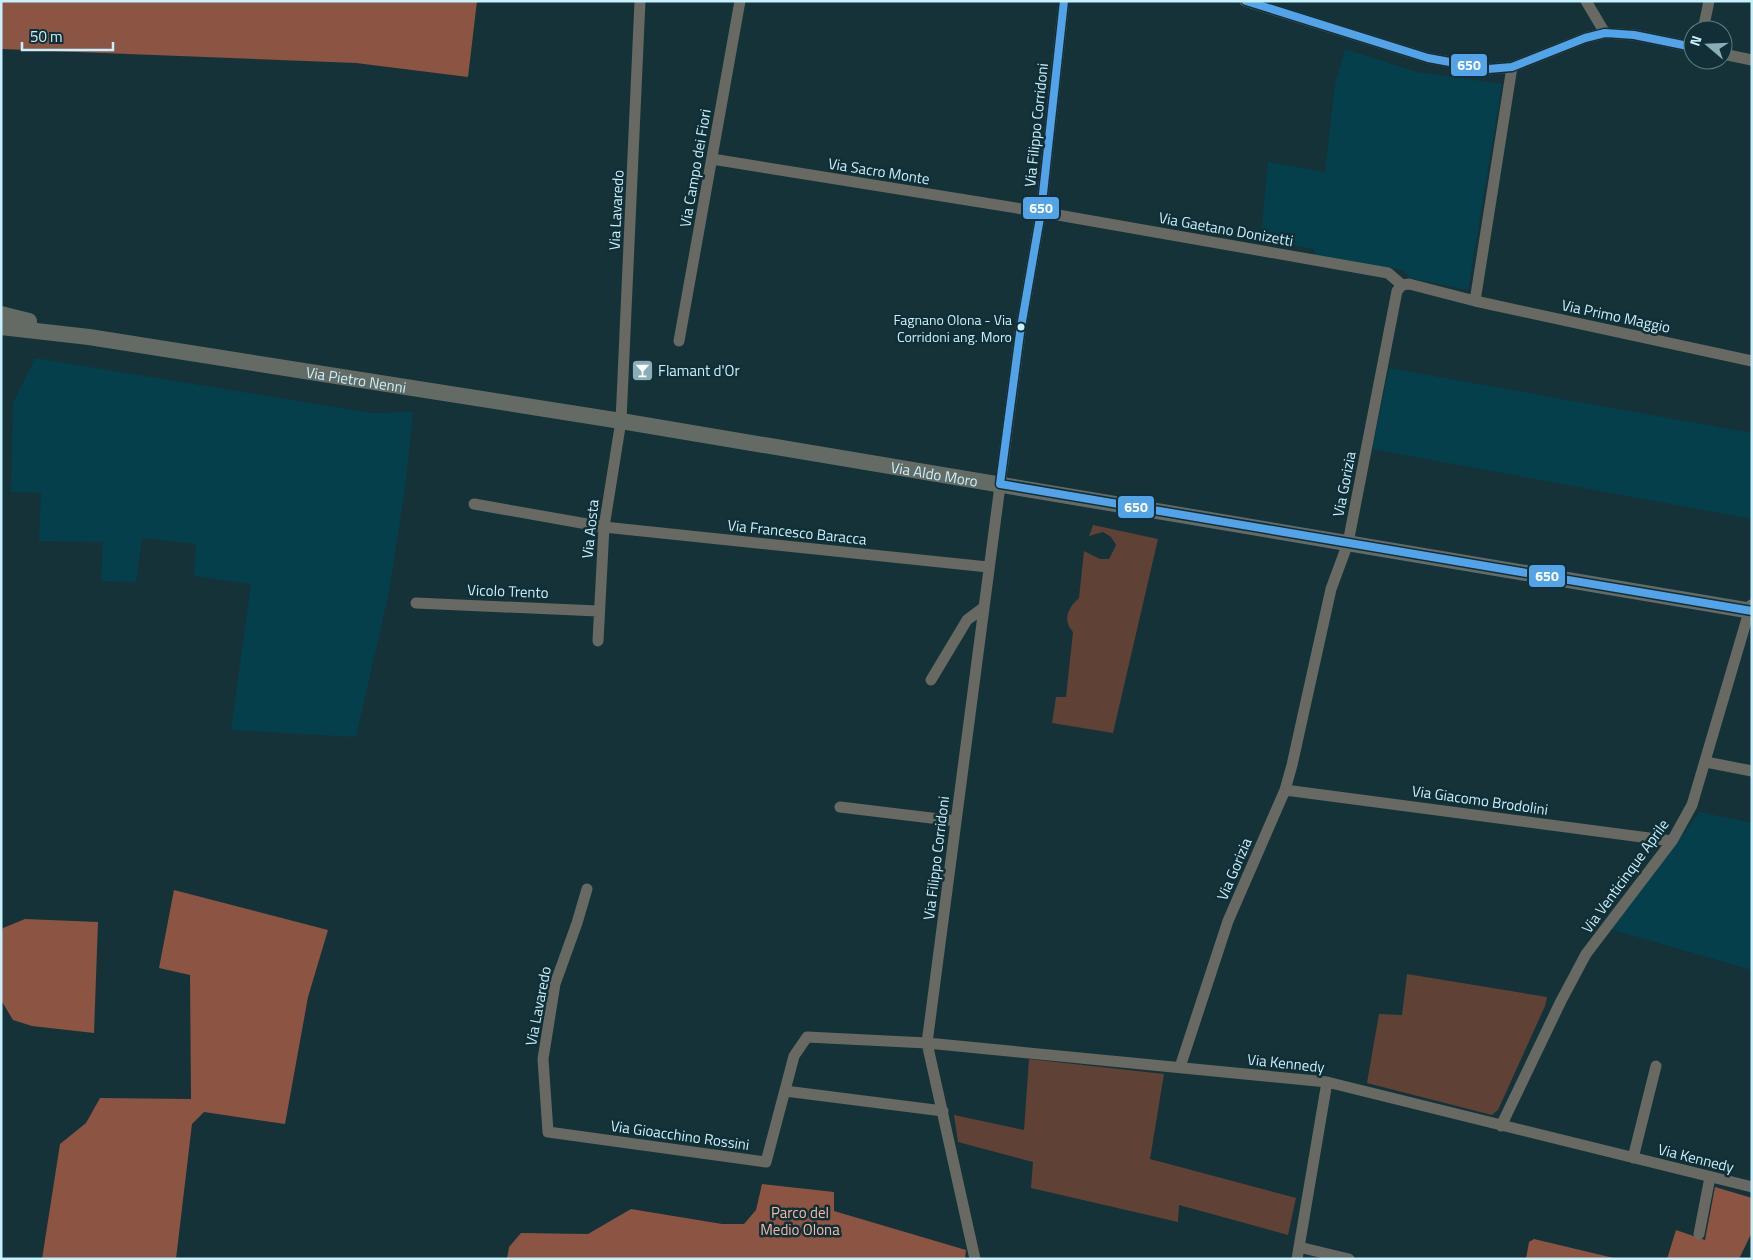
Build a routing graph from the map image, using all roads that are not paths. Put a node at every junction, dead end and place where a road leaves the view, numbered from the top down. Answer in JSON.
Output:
{"nodes":[{"id":1,"x":640,"y":1,"type":"edge"},
{"id":2,"x":740,"y":1,"type":"edge"},
{"id":3,"x":1064,"y":1,"type":"edge"},
{"id":4,"x":1245,"y":1,"type":"edge"},
{"id":5,"x":1288,"y":1,"type":"edge"},
{"id":6,"x":1586,"y":1,"type":"edge"},
{"id":7,"x":1709,"y":1,"type":"edge"},
{"id":8,"x":1285,"y":13,"type":"junction"},
{"id":9,"x":1705,"y":20,"type":"edge"},
{"id":10,"x":1605,"y":33,"type":"junction"},
{"id":11,"x":1683,"y":45,"type":"edge"},
{"id":12,"x":1733,"y":56,"type":"edge"},
{"id":13,"x":1752,"y":60,"type":"edge"},
{"id":14,"x":1512,"y":67,"type":"junction"},
{"id":15,"x":712,"y":159,"type":"junction"},
{"id":16,"x":1041,"y":212,"type":"junction"},
{"id":17,"x":1402,"y":285,"type":"junction"},
{"id":18,"x":1475,"y":301,"type":"junction"},
{"id":19,"x":1,"y":314,"type":"edge"},
{"id":20,"x":1,"y":326,"type":"edge"},
{"id":21,"x":89,"y":337,"type":"junction"},
{"id":22,"x":679,"y":341,"type":"dead end"},
{"id":23,"x":1752,"y":361,"type":"edge"},
{"id":24,"x":621,"y":421,"type":"junction"},
{"id":25,"x":1000,"y":484,"type":"junction"},
{"id":26,"x":474,"y":504,"type":"dead end"},
{"id":27,"x":604,"y":526,"type":"junction"},
{"id":28,"x":1348,"y":543,"type":"junction"},
{"id":29,"x":988,"y":567,"type":"junction"},
{"id":30,"x":416,"y":603,"type":"dead end"},
{"id":31,"x":983,"y":608,"type":"junction"},
{"id":32,"x":1751,"y":608,"type":"edge"},
{"id":33,"x":598,"y":611,"type":"junction"},
{"id":34,"x":598,"y":641,"type":"dead end"},
{"id":35,"x":932,"y":680,"type":"dead end"},
{"id":36,"x":1706,"y":762,"type":"junction"},
{"id":37,"x":1752,"y":771,"type":"edge"},
{"id":38,"x":1285,"y":790,"type":"junction"},
{"id":39,"x":840,"y":807,"type":"dead end"},
{"id":40,"x":956,"y":821,"type":"junction"},
{"id":41,"x":1672,"y":841,"type":"junction"},
{"id":42,"x":587,"y":889,"type":"dead end"},
{"id":43,"x":928,"y":1043,"type":"junction"},
{"id":44,"x":1656,"y":1066,"type":"dead end"},
{"id":45,"x":1180,"y":1067,"type":"junction"},
{"id":46,"x":1327,"y":1082,"type":"junction"},
{"id":47,"x":785,"y":1091,"type":"junction"},
{"id":48,"x":943,"y":1111,"type":"junction"},
{"id":49,"x":1501,"y":1126,"type":"junction"},
{"id":50,"x":548,"y":1132,"type":"joint"},
{"id":51,"x":1634,"y":1158,"type":"junction"},
{"id":52,"x":1710,"y":1177,"type":"junction"},
{"id":53,"x":1752,"y":1187,"type":"edge"},
{"id":54,"x":1699,"y":1234,"type":"dead end"},
{"id":55,"x":1298,"y":1253,"type":"edge"},
{"id":56,"x":975,"y":1259,"type":"edge"},
{"id":57,"x":1349,"y":1259,"type":"edge"}],
"edges":[{"from":1,"to":24,"type":"street","name":"Via Lavaredo"},
{"from":2,"to":15,"type":"street","name":"Via Campo dei Fiori"},
{"from":3,"to":16,"type":"street","name":"Via Filippo Corridoni"},
{"from":4,"to":8,"type":"street"},
{"from":5,"to":8,"type":"street"},
{"from":6,"to":10,"type":"street"},
{"from":7,"to":9,"type":"street"},
{"from":8,"to":14,"type":"street"},
{"from":10,"to":11,"type":"street"},
{"from":10,"to":14,"type":"street"},
{"from":12,"to":13,"type":"street"},
{"from":14,"to":18,"type":"street"},
{"from":15,"to":16,"type":"street","name":"Via Sacro Monte"},
{"from":15,"to":22,"type":"street","name":"Via Campo dei Fiori"},
{"from":16,"to":17,"type":"street","name":"Via Gaetano Donizetti"},
{"from":16,"to":25,"type":"street","name":"Via Filippo Corridoni"},
{"from":17,"to":18,"type":"street"},
{"from":17,"to":28,"type":"street","name":"Via Gorizia"},
{"from":18,"to":23,"type":"street","name":"Via Primo Maggio"},
{"from":19,"to":21,"type":"main road","name":"Via Pietro Nenni"},
{"from":20,"to":21,"type":"main road","name":"Via Pietro Nenni"},
{"from":21,"to":24,"type":"main road","name":"Via Pietro Nenni"},
{"from":24,"to":25,"type":"main road","name":"Via Aldo Moro"},
{"from":24,"to":27,"type":"street","name":"Via Aosta"},
{"from":25,"to":28,"type":"main road","name":"Via Aldo Moro"},
{"from":25,"to":29,"type":"street","name":"Via Filippo Corridoni"},
{"from":26,"to":27,"type":"street","name":"Via Francesco Baracca"},
{"from":27,"to":29,"type":"street","name":"Via Francesco Baracca"},
{"from":27,"to":33,"type":"street","name":"Via Aosta"},
{"from":28,"to":32,"type":"main road","name":"Via Aldo Moro"},
{"from":28,"to":38,"type":"street","name":"Via Gorizia"},
{"from":29,"to":31,"type":"street","name":"Via Filippo Corridoni"},
{"from":30,"to":33,"type":"street","name":"Vicolo Trento"},
{"from":31,"to":35,"type":"street"},
{"from":31,"to":40,"type":"street","name":"Via Filippo Corridoni"},
{"from":32,"to":36,"type":"street","name":"Via Venticinque Aprile"},
{"from":33,"to":34,"type":"street","name":"Via Aosta"},
{"from":36,"to":37,"type":"street"},
{"from":36,"to":41,"type":"street","name":"Via Venticinque Aprile"},
{"from":38,"to":41,"type":"street","name":"Via Giacomo Brodolini"},
{"from":38,"to":45,"type":"street","name":"Via Gorizia"},
{"from":39,"to":40,"type":"street"},
{"from":40,"to":43,"type":"street","name":"Via Filippo Corridoni"},
{"from":41,"to":49,"type":"street","name":"Via Venticinque Aprile"},
{"from":42,"to":50,"type":"street","name":"Via Lavaredo"},
{"from":43,"to":45,"type":"street","name":"Via Kennedy"},
{"from":43,"to":47,"type":"street","name":"Via Gioacchino Rossini"},
{"from":43,"to":48,"type":"street","name":"Via Filippo Corridoni"},
{"from":44,"to":51,"type":"street","name":"Via Kennedy"},
{"from":45,"to":46,"type":"street","name":"Via Kennedy"},
{"from":46,"to":49,"type":"street","name":"Via Kennedy"},
{"from":46,"to":55,"type":"street"},
{"from":47,"to":48,"type":"street"},
{"from":47,"to":50,"type":"street","name":"Via Gioacchino Rossini"},
{"from":48,"to":56,"type":"street","name":"Via Filippo Corridoni"},
{"from":49,"to":51,"type":"street","name":"Via Kennedy"},
{"from":51,"to":52,"type":"street","name":"Via Kennedy"},
{"from":52,"to":53,"type":"street","name":"Via Kennedy"},
{"from":52,"to":54,"type":"street"},
{"from":55,"to":57,"type":"street"}]}
